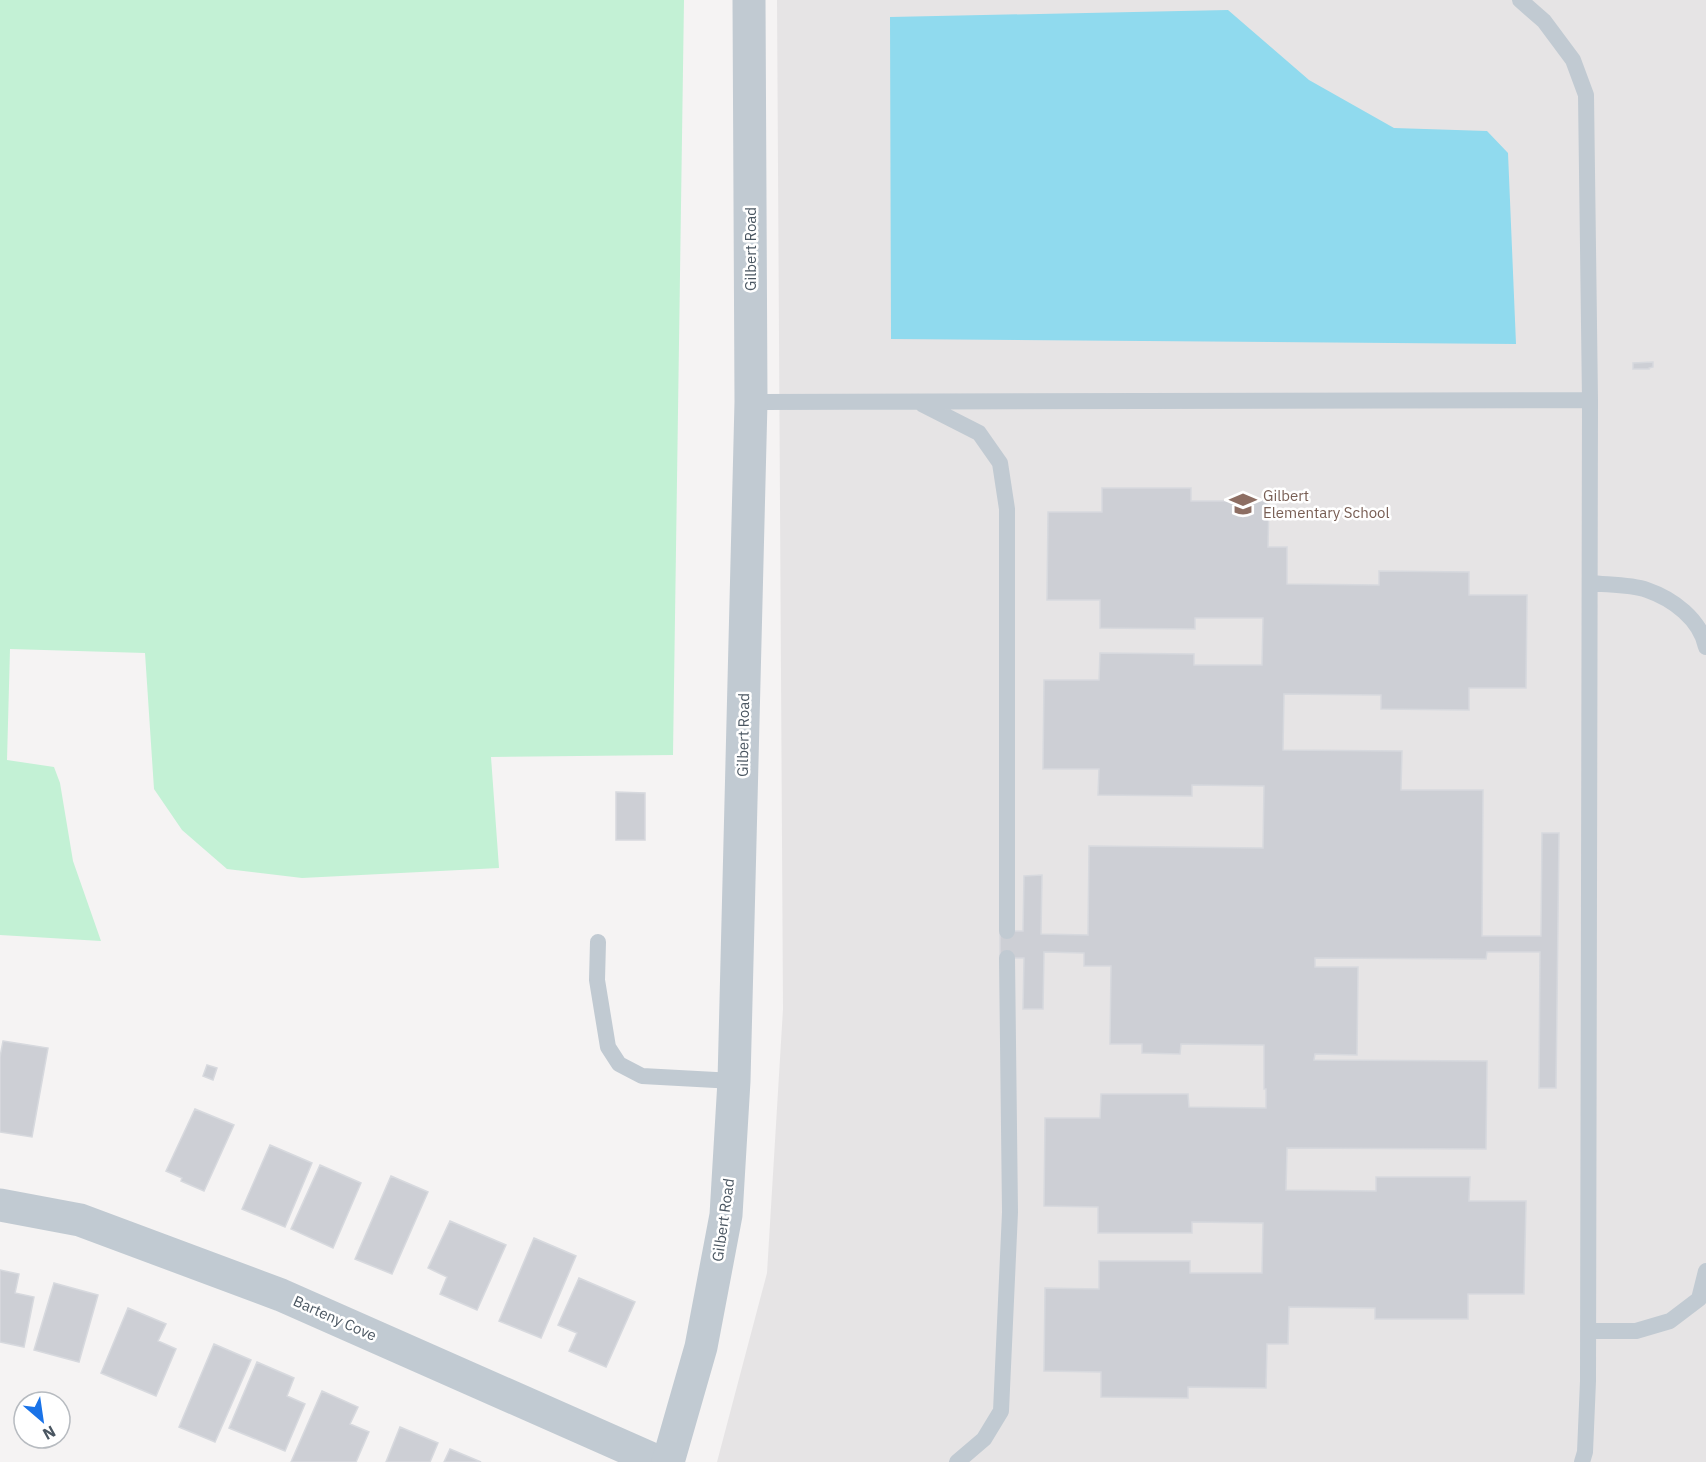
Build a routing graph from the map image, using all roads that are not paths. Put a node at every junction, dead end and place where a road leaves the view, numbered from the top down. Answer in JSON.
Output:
{"nodes":[{"id":1,"x":749,"y":0,"type":"edge"},
{"id":2,"x":1520,"y":0,"type":"edge"},
{"id":3,"x":1590,"y":400,"type":"junction"},
{"id":4,"x":751,"y":402,"type":"junction"},
{"id":5,"x":918,"y":402,"type":"junction"},
{"id":6,"x":1590,"y":583,"type":"junction"},
{"id":7,"x":1706,"y":647,"type":"edge"},
{"id":8,"x":1008,"y":931,"type":"dead end"},
{"id":9,"x":598,"y":942,"type":"dead end"},
{"id":10,"x":1008,"y":958,"type":"dead end"},
{"id":11,"x":734,"y":1082,"type":"junction"},
{"id":12,"x":0,"y":1204,"type":"edge"},
{"id":13,"x":1706,"y":1271,"type":"edge"},
{"id":14,"x":1588,"y":1331,"type":"junction"},
{"id":15,"x":659,"y":1462,"type":"edge"},
{"id":16,"x":668,"y":1462,"type":"edge"},
{"id":17,"x":957,"y":1462,"type":"edge"},
{"id":18,"x":1581,"y":1462,"type":"edge"}],
"edges":[{"from":1,"to":4,"type":"street","name":"Gilbert Road"},
{"from":2,"to":3,"type":"lane"},
{"from":3,"to":5,"type":"lane"},
{"from":3,"to":6,"type":"lane"},
{"from":4,"to":5,"type":"lane"},
{"from":4,"to":11,"type":"street","name":"Gilbert Road"},
{"from":5,"to":8,"type":"lane"},
{"from":6,"to":7,"type":"lane"},
{"from":6,"to":14,"type":"lane"},
{"from":9,"to":11,"type":"lane"},
{"from":10,"to":17,"type":"lane"},
{"from":11,"to":16,"type":"street","name":"Gilbert Road"},
{"from":12,"to":15,"type":"street","name":"Barteny Cove"},
{"from":13,"to":14,"type":"lane"},
{"from":14,"to":18,"type":"lane"}]}
